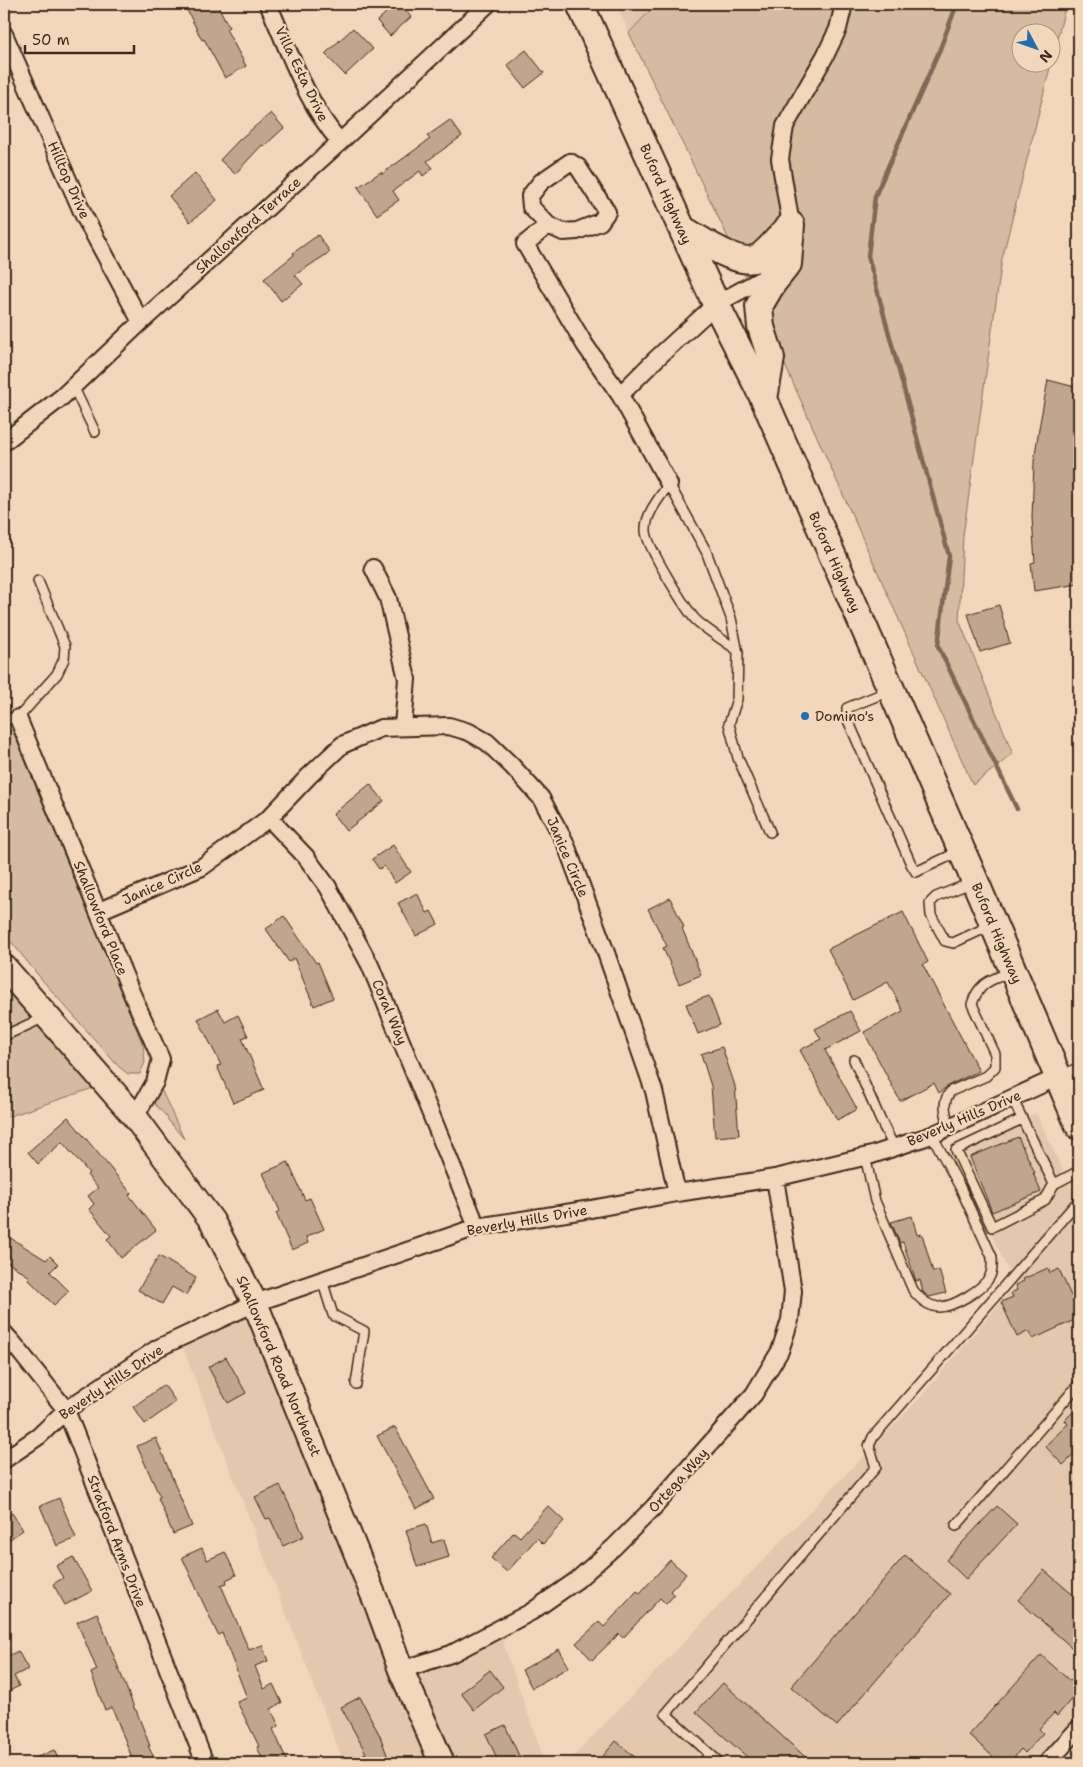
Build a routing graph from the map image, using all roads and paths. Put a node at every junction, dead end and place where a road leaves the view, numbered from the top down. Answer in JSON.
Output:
{"nodes":[{"id":1,"x":268,"y":4,"type":"edge"},
{"id":2,"x":488,"y":4,"type":"edge"},
{"id":3,"x":580,"y":4,"type":"edge"},
{"id":4,"x":844,"y":4,"type":"edge"},
{"id":5,"x":4,"y":34,"type":"edge"},
{"id":6,"x":340,"y":142,"type":"junction"},
{"id":7,"x":548,"y":225,"type":"junction"},
{"id":8,"x":791,"y":225,"type":"junction"},
{"id":9,"x":682,"y":229,"type":"junction"},
{"id":10,"x":716,"y":304,"type":"junction"},
{"id":11,"x":141,"y":322,"type":"junction"},
{"id":12,"x":73,"y":386,"type":"junction"},
{"id":13,"x":620,"y":395,"type":"junction"},
{"id":14,"x":764,"y":400,"type":"junction"},
{"id":15,"x":95,"y":432,"type":"dead end"},
{"id":16,"x":4,"y":442,"type":"edge"},
{"id":17,"x":669,"y":484,"type":"junction"},
{"id":18,"x":373,"y":568,"type":"dead end"},
{"id":19,"x":38,"y":581,"type":"dead end"},
{"id":20,"x":737,"y":650,"type":"junction"},
{"id":21,"x":892,"y":690,"type":"junction"},
{"id":22,"x":11,"y":719,"type":"edge"},
{"id":23,"x":403,"y":726,"type":"junction"},
{"id":24,"x":269,"y":818,"type":"junction"},
{"id":25,"x":770,"y":832,"type":"dead end"},
{"id":26,"x":962,"y":850,"type":"junction"},
{"id":27,"x":976,"y":881,"type":"junction"},
{"id":28,"x":99,"y":911,"type":"junction"},
{"id":29,"x":994,"y":924,"type":"junction"},
{"id":30,"x":4,"y":967,"type":"edge"},
{"id":31,"x":1013,"y":971,"type":"junction"},
{"id":32,"x":47,"y":1016,"type":"junction"},
{"id":33,"x":4,"y":1036,"type":"edge"},
{"id":34,"x":854,"y":1060,"type":"dead end"},
{"id":35,"x":1069,"y":1072,"type":"edge"},
{"id":36,"x":1012,"y":1098,"type":"junction"},
{"id":37,"x":135,"y":1117,"type":"junction"},
{"id":38,"x":1022,"y":1119,"type":"junction"},
{"id":39,"x":1079,"y":1126,"type":"edge"},
{"id":40,"x":948,"y":1127,"type":"junction"},
{"id":41,"x":932,"y":1134,"type":"junction"},
{"id":42,"x":894,"y":1147,"type":"junction"},
{"id":43,"x":865,"y":1156,"type":"junction"},
{"id":44,"x":1079,"y":1171,"type":"edge"},
{"id":45,"x":775,"y":1178,"type":"junction"},
{"id":46,"x":1054,"y":1184,"type":"junction"},
{"id":47,"x":677,"y":1192,"type":"junction"},
{"id":48,"x":1079,"y":1200,"type":"edge"},
{"id":49,"x":477,"y":1227,"type":"junction"},
{"id":50,"x":322,"y":1280,"type":"junction"},
{"id":51,"x":255,"y":1303,"type":"junction"},
{"id":52,"x":4,"y":1333,"type":"edge"},
{"id":53,"x":356,"y":1384,"type":"dead end"},
{"id":54,"x":1079,"y":1384,"type":"edge"},
{"id":55,"x":66,"y":1410,"type":"junction"},
{"id":56,"x":4,"y":1460,"type":"edge"},
{"id":57,"x":956,"y":1526,"type":"dead end"},
{"id":58,"x":401,"y":1670,"type":"junction"},
{"id":59,"x":1079,"y":1728,"type":"edge"},
{"id":60,"x":710,"y":1754,"type":"junction"},
{"id":61,"x":205,"y":1763,"type":"edge"},
{"id":62,"x":442,"y":1763,"type":"edge"},
{"id":63,"x":703,"y":1763,"type":"edge"},
{"id":64,"x":720,"y":1763,"type":"edge"},
{"id":65,"x":1047,"y":1763,"type":"edge"}],
"edges":[{"from":1,"to":6,"type":"street","name":"Villa Esta Drive"},
{"from":2,"to":6,"type":"street","name":"Shallowford Terrace"},
{"from":3,"to":9,"type":"main road","name":"Buford Highway"},
{"from":4,"to":8,"type":"street"},
{"from":5,"to":11,"type":"street","name":"Hilltop Drive"},
{"from":6,"to":11,"type":"street","name":"Shallowford Terrace"},
{"from":7,"to":7,"type":"street"},
{"from":7,"to":13,"type":"street"},
{"from":8,"to":9,"type":"main road"},
{"from":8,"to":10,"type":"street"},
{"from":8,"to":14,"type":"main road"},
{"from":9,"to":10,"type":"main road","name":"Buford Highway"},
{"from":10,"to":13,"type":"street"},
{"from":10,"to":14,"type":"main road","name":"Buford Highway"},
{"from":11,"to":12,"type":"street","name":"Shallowford Terrace"},
{"from":12,"to":15,"type":"lane"},
{"from":12,"to":16,"type":"street","name":"Shallowford Terrace"},
{"from":13,"to":17,"type":"street"},
{"from":14,"to":21,"type":"main road","name":"Buford Highway"},
{"from":17,"to":20,"type":"lane"},
{"from":17,"to":20,"type":"lane"},
{"from":18,"to":23,"type":"street"},
{"from":19,"to":22,"type":"lane"},
{"from":20,"to":25,"type":"lane"},
{"from":21,"to":26,"type":"main road","name":"Buford Highway"},
{"from":21,"to":26,"type":"lane"},
{"from":22,"to":28,"type":"street","name":"Shallowford Place"},
{"from":23,"to":24,"type":"street","name":"Janice Circle"},
{"from":23,"to":47,"type":"street","name":"Janice Circle"},
{"from":24,"to":28,"type":"street","name":"Janice Circle"},
{"from":24,"to":49,"type":"street","name":"Coral Way"},
{"from":26,"to":27,"type":"main road","name":"Buford Highway"},
{"from":27,"to":29,"type":"main road","name":"Buford Highway"},
{"from":27,"to":29,"type":"lane"},
{"from":28,"to":37,"type":"street","name":"Shallowford Place"},
{"from":29,"to":31,"type":"main road","name":"Buford Highway"},
{"from":30,"to":32,"type":"street","name":"Shallowford Road Northeast"},
{"from":31,"to":35,"type":"main road","name":"Buford Highway"},
{"from":31,"to":40,"type":"lane"},
{"from":32,"to":33,"type":"lane"},
{"from":32,"to":37,"type":"street","name":"Shallowford Road Northeast"},
{"from":34,"to":42,"type":"lane"},
{"from":35,"to":36,"type":"street","name":"Beverly Hills Drive"},
{"from":35,"to":39,"type":"main road","name":"Buford Highway"},
{"from":36,"to":38,"type":"lane"},
{"from":36,"to":40,"type":"street","name":"Beverly Hills Drive"},
{"from":37,"to":51,"type":"street","name":"Shallowford Road Northeast"},
{"from":38,"to":46,"type":"lane"},
{"from":38,"to":46,"type":"lane"},
{"from":40,"to":41,"type":"street","name":"Beverly Hills Drive"},
{"from":41,"to":42,"type":"street","name":"Beverly Hills Drive"},
{"from":41,"to":43,"type":"lane"},
{"from":42,"to":43,"type":"street","name":"Beverly Hills Drive"},
{"from":43,"to":45,"type":"street","name":"Beverly Hills Drive"},
{"from":44,"to":46,"type":"lane"},
{"from":45,"to":47,"type":"street","name":"Beverly Hills Drive"},
{"from":45,"to":58,"type":"street","name":"Ortega Way"},
{"from":47,"to":49,"type":"street","name":"Beverly Hills Drive"},
{"from":48,"to":60,"type":"lane"},
{"from":49,"to":50,"type":"street","name":"Beverly Hills Drive"},
{"from":50,"to":51,"type":"street","name":"Beverly Hills Drive"},
{"from":50,"to":53,"type":"lane"},
{"from":51,"to":55,"type":"street","name":"Beverly Hills Drive"},
{"from":51,"to":58,"type":"street","name":"Shallowford Road Northeast"},
{"from":52,"to":55,"type":"street","name":"Stratford Arms Drive"},
{"from":54,"to":57,"type":"lane"},
{"from":55,"to":56,"type":"street","name":"Beverly Hills Drive"},
{"from":55,"to":61,"type":"street","name":"Stratford Arms Drive"},
{"from":58,"to":62,"type":"street","name":"Shallowford Road Northeast"},
{"from":59,"to":65,"type":"street"},
{"from":60,"to":63,"type":"lane"},
{"from":60,"to":64,"type":"lane"}]}
